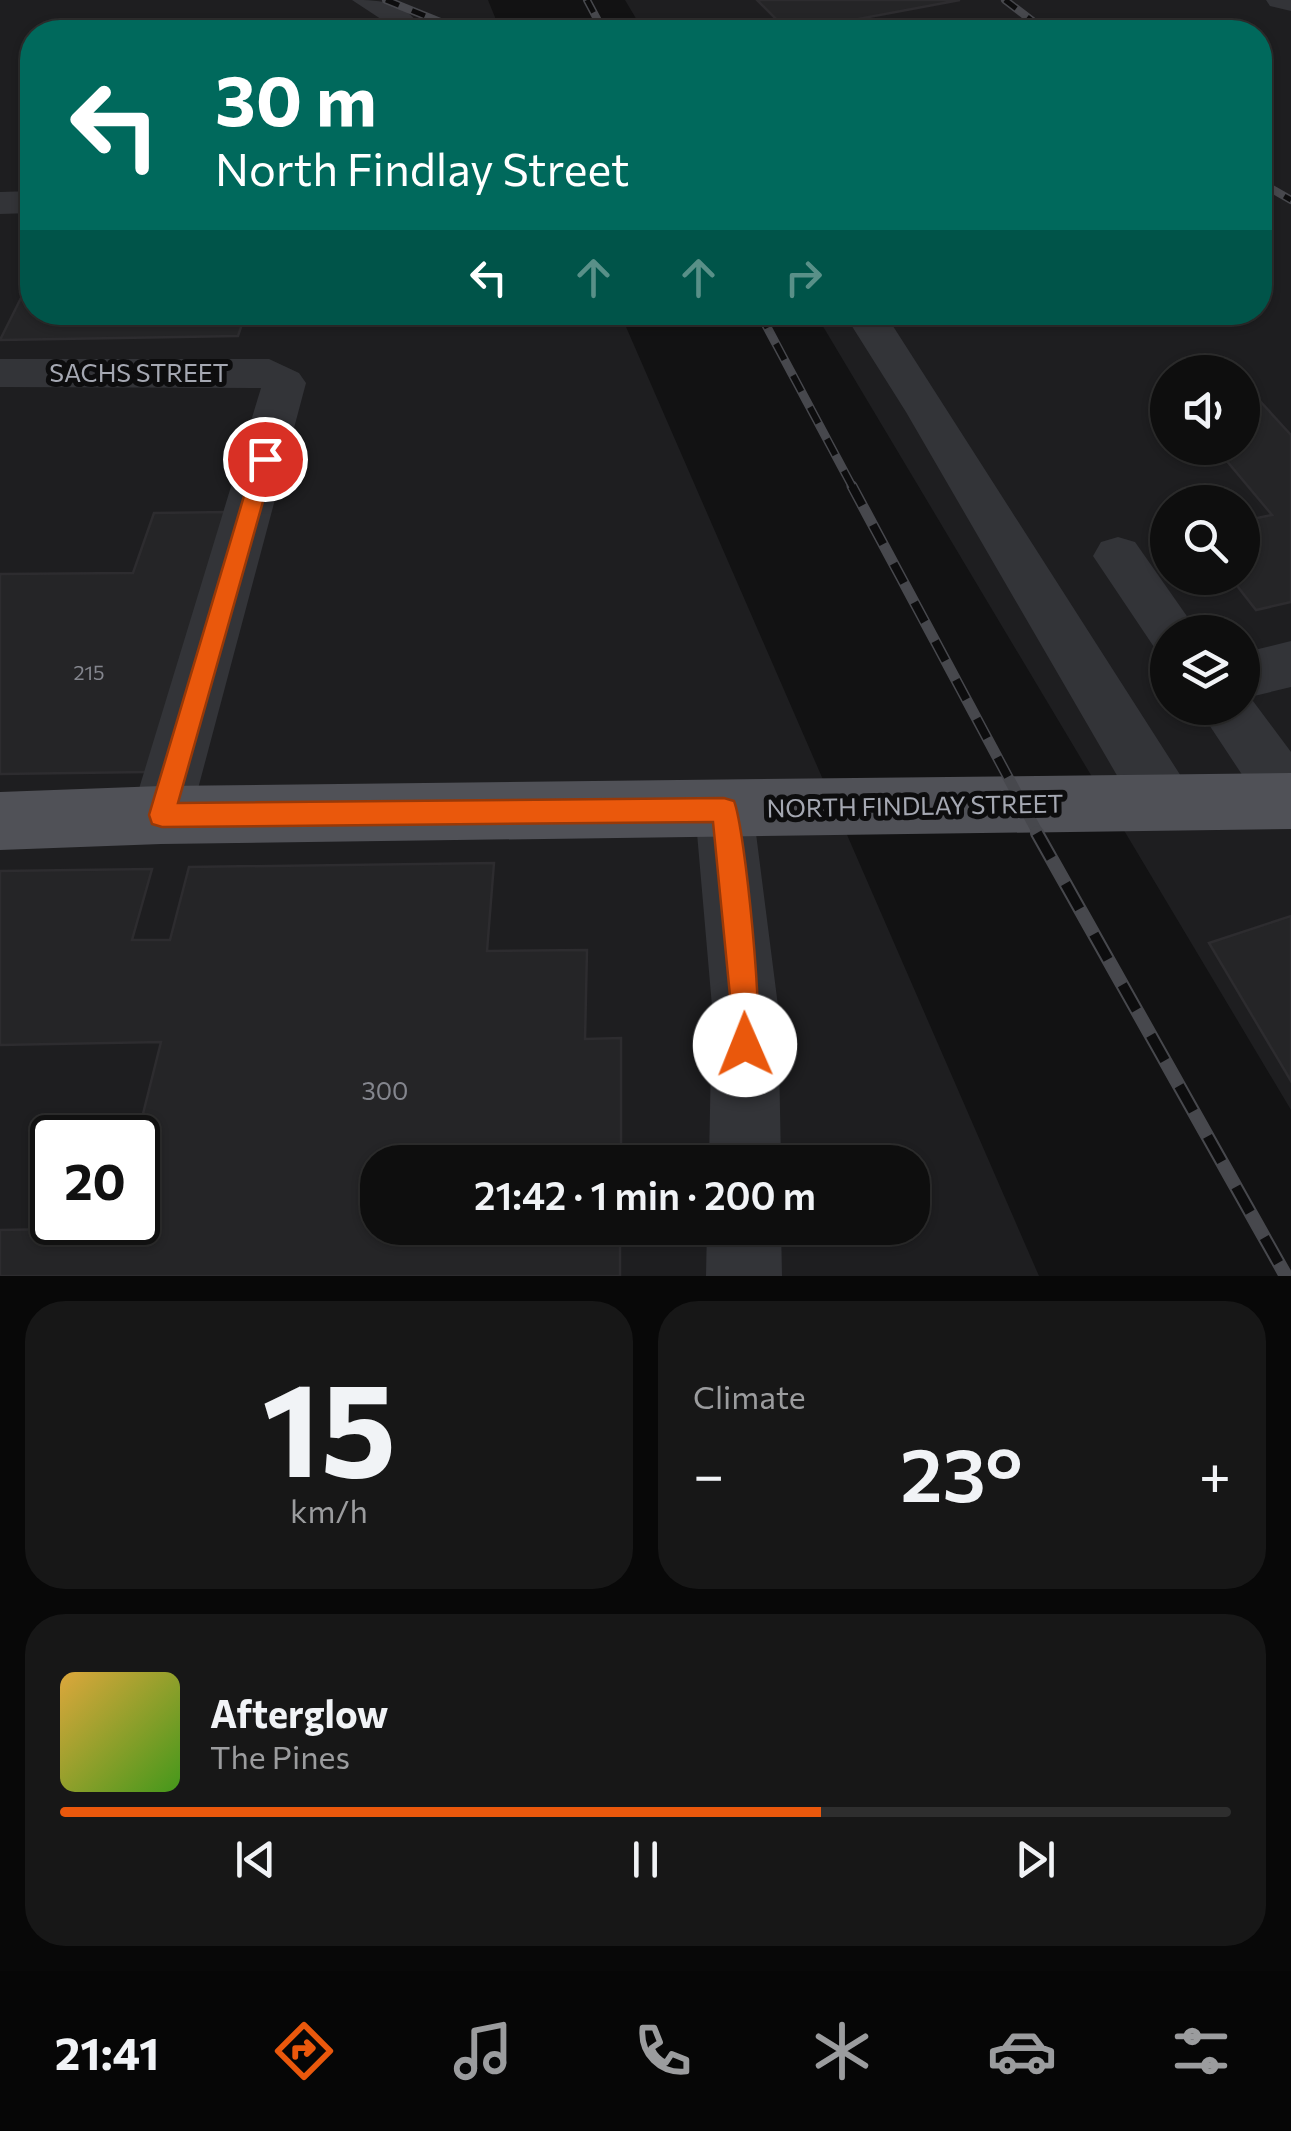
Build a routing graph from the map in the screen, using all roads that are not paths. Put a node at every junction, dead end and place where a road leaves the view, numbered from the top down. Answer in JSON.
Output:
{"nodes":[{"id":1,"x":366,"y":0,"type":"edge"},
{"id":2,"x":1280,"y":0,"type":"edge"},
{"id":3,"x":1291,"y":2,"type":"edge"},
{"id":4,"x":402,"y":20,"type":"edge"},
{"id":5,"x":872,"y":325,"type":"edge"},
{"id":6,"x":0,"y":373,"type":"edge"},
{"id":7,"x":1118,"y":556,"type":"dead end"},
{"id":8,"x":1160,"y":615,"type":"edge"},
{"id":9,"x":1291,"y":664,"type":"edge"},
{"id":10,"x":1260,"y":672,"type":"edge"},
{"id":11,"x":1238,"y":725,"type":"edge"},
{"id":12,"x":1291,"y":800,"type":"edge"},
{"id":13,"x":1166,"y":803,"type":"junction"},
{"id":14,"x":724,"y":810,"type":"junction"},
{"id":15,"x":162,"y":815,"type":"junction"},
{"id":16,"x":0,"y":821,"type":"edge"},
{"id":17,"x":744,"y":1145,"type":"edge"},
{"id":18,"x":744,"y":1245,"type":"edge"},
{"id":19,"x":744,"y":1276,"type":"edge"}],
"edges":[{"from":1,"to":4,"type":"street"},
{"from":2,"to":3,"type":"street"},
{"from":5,"to":13,"type":"street"},
{"from":6,"to":15,"type":"street","name":"SACHS STREET"},
{"from":7,"to":8,"type":"street"},
{"from":9,"to":10,"type":"street"},
{"from":11,"to":12,"type":"street"},
{"from":12,"to":13,"type":"main road","name":"NORTH FINDLAY STREET"},
{"from":13,"to":14,"type":"main road","name":"NORTH FINDLAY STREET"},
{"from":14,"to":15,"type":"main road","name":"NORTH FINDLAY STREET"},
{"from":14,"to":17,"type":"street"},
{"from":15,"to":16,"type":"main road","name":"NORTH FINDLAY STREET"},
{"from":18,"to":19,"type":"street"}]}
